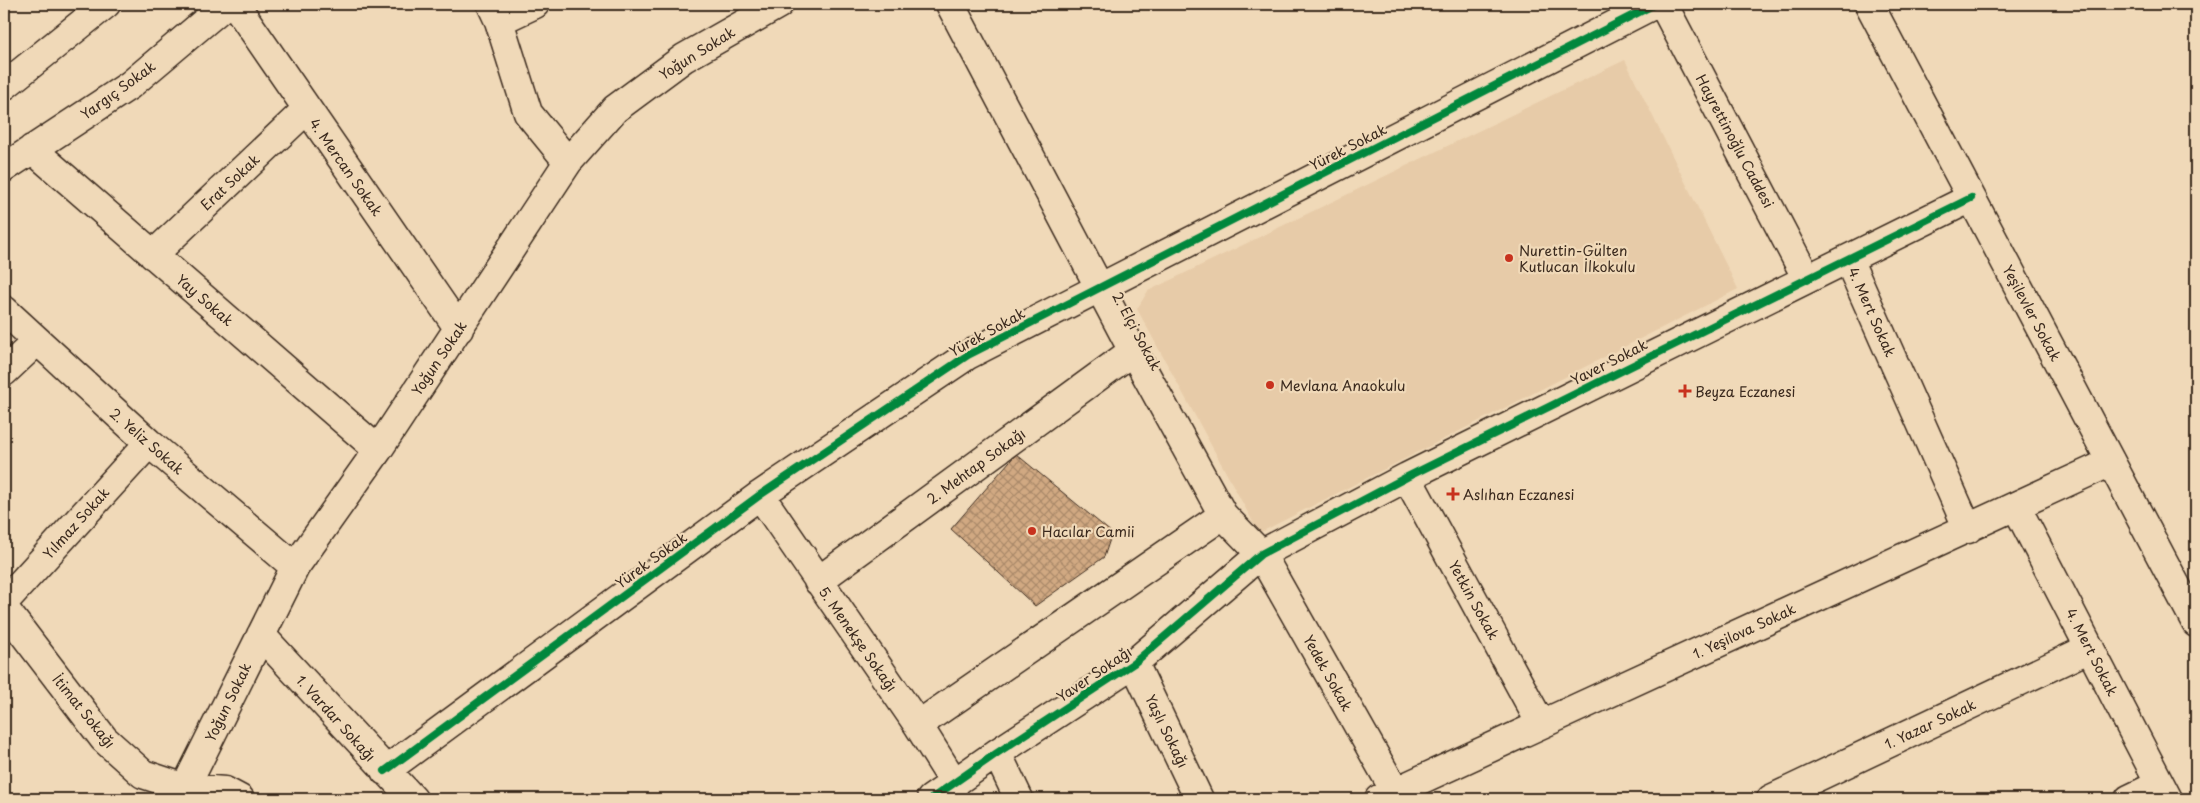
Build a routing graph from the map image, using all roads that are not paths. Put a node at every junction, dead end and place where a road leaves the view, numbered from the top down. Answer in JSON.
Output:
{"nodes":[{"id":1,"x":106,"y":4,"type":"edge"},
{"id":2,"x":226,"y":4,"type":"edge"},
{"id":3,"x":235,"y":4,"type":"edge"},
{"id":4,"x":535,"y":4,"type":"edge"},
{"id":5,"x":779,"y":4,"type":"edge"},
{"id":6,"x":950,"y":4,"type":"edge"},
{"id":7,"x":1655,"y":4,"type":"edge"},
{"id":8,"x":1663,"y":4,"type":"edge"},
{"id":9,"x":1869,"y":4,"type":"edge"},
{"id":10,"x":495,"y":12,"type":"edge"},
{"id":11,"x":4,"y":86,"type":"edge"},
{"id":12,"x":307,"y":109,"type":"junction"},
{"id":13,"x":32,"y":149,"type":"junction"},
{"id":14,"x":568,"y":162,"type":"junction"},
{"id":15,"x":4,"y":168,"type":"edge"},
{"id":16,"x":1971,"y":198,"type":"junction"},
{"id":17,"x":153,"y":255,"type":"junction"},
{"id":18,"x":1848,"y":259,"type":"junction"},
{"id":19,"x":1806,"y":277,"type":"junction"},
{"id":20,"x":1099,"y":288,"type":"junction"},
{"id":21,"x":4,"y":310,"type":"edge"},
{"id":22,"x":458,"y":329,"type":"junction"},
{"id":23,"x":37,"y":341,"type":"junction"},
{"id":24,"x":1133,"y":352,"type":"junction"},
{"id":25,"x":4,"y":372,"type":"edge"},
{"id":26,"x":149,"y":443,"type":"junction"},
{"id":27,"x":378,"y":450,"type":"junction"},
{"id":28,"x":2111,"y":462,"type":"junction"},
{"id":29,"x":1407,"y":477,"type":"junction"},
{"id":30,"x":760,"y":495,"type":"junction"},
{"id":31,"x":2016,"y":506,"type":"junction"},
{"id":32,"x":1223,"y":515,"type":"junction"},
{"id":33,"x":1968,"y":529,"type":"junction"},
{"id":34,"x":1261,"y":554,"type":"junction"},
{"id":35,"x":295,"y":567,"type":"junction"},
{"id":36,"x":818,"y":581,"type":"junction"},
{"id":37,"x":4,"y":602,"type":"edge"},
{"id":38,"x":4,"y":608,"type":"edge"},
{"id":39,"x":2196,"y":622,"type":"edge"},
{"id":40,"x":261,"y":635,"type":"junction"},
{"id":41,"x":2090,"y":648,"type":"junction"},
{"id":42,"x":1134,"y":663,"type":"junction"},
{"id":43,"x":1541,"y":724,"type":"junction"},
{"id":44,"x":918,"y":725,"type":"junction"},
{"id":45,"x":997,"y":753,"type":"junction"},
{"id":46,"x":385,"y":771,"type":"junction"},
{"id":47,"x":955,"y":784,"type":"junction"},
{"id":48,"x":185,"y":788,"type":"junction"},
{"id":49,"x":2164,"y":792,"type":"edge"},
{"id":50,"x":1386,"y":795,"type":"edge"},
{"id":51,"x":240,"y":799,"type":"edge"},
{"id":52,"x":413,"y":799,"type":"edge"},
{"id":53,"x":931,"y":799,"type":"edge"},
{"id":54,"x":1019,"y":799,"type":"edge"},
{"id":55,"x":1199,"y":799,"type":"edge"},
{"id":56,"x":1771,"y":799,"type":"edge"},
{"id":57,"x":2129,"y":799,"type":"edge"}],
"edges":[{"from":1,"to":11,"type":"street"},
{"from":2,"to":13,"type":"street","name":"Yargıç Sokak"},
{"from":3,"to":12,"type":"street","name":"4. Mercan Sokak"},
{"from":4,"to":10,"type":"street"},
{"from":5,"to":14,"type":"street","name":"Yoğun Sokak"},
{"from":6,"to":20,"type":"street","name":"2. Elçi Sokak"},
{"from":7,"to":20,"type":"street","name":"Yürek Sokak"},
{"from":8,"to":19,"type":"street","name":"Hayrettinoğlu Caddesi"},
{"from":9,"to":16,"type":"street","name":"Yeşilevler Sokak"},
{"from":10,"to":14,"type":"street"},
{"from":12,"to":17,"type":"street","name":"Erat Sokak"},
{"from":12,"to":22,"type":"street","name":"4. Mercan Sokak"},
{"from":13,"to":15,"type":"street","name":"Yargıç Sokak"},
{"from":13,"to":17,"type":"street","name":"Yay Sokak"},
{"from":14,"to":22,"type":"street","name":"Yoğun Sokak"},
{"from":16,"to":18,"type":"street","name":"Yaver Sokak"},
{"from":16,"to":28,"type":"street","name":"Yeşilevler Sokak"},
{"from":17,"to":27,"type":"street","name":"Yay Sokak"},
{"from":18,"to":19,"type":"street","name":"Yaver Sokak"},
{"from":18,"to":33,"type":"street","name":"4. Mert Sokak"},
{"from":19,"to":29,"type":"street","name":"Yaver Sokak"},
{"from":20,"to":24,"type":"street","name":"2. Elçi Sokak"},
{"from":20,"to":30,"type":"street","name":"Yürek Sokak"},
{"from":21,"to":23,"type":"street","name":"2. Yeliz Sokak"},
{"from":22,"to":27,"type":"street","name":"Yoğun Sokak"},
{"from":23,"to":25,"type":"street"},
{"from":23,"to":26,"type":"street","name":"2. Yeliz Sokak"},
{"from":24,"to":32,"type":"street","name":"2. Elçi Sokak"},
{"from":24,"to":36,"type":"street","name":"2. Mehtap Sokağı"},
{"from":26,"to":35,"type":"street","name":"2. Yeliz Sokak"},
{"from":26,"to":37,"type":"street","name":"Yılmaz Sokak"},
{"from":27,"to":35,"type":"street","name":"Yoğun Sokak"},
{"from":28,"to":31,"type":"street","name":"1. Yeşilova Sokak"},
{"from":28,"to":39,"type":"street","name":"Yeşilevler Sokak"},
{"from":29,"to":34,"type":"street","name":"Yaver Sokak"},
{"from":29,"to":43,"type":"street","name":"Yetkin Sokak"},
{"from":30,"to":36,"type":"street","name":"5. Menekşe Sokağı"},
{"from":30,"to":46,"type":"street","name":"Yürek Sokak"},
{"from":31,"to":33,"type":"street","name":"1. Yeşilova Sokak"},
{"from":31,"to":41,"type":"street","name":"4. Mert Sokak"},
{"from":32,"to":34,"type":"street","name":"2. Elçi Sokak"},
{"from":32,"to":44,"type":"street"},
{"from":33,"to":43,"type":"street","name":"1. Yeşilova Sokak"},
{"from":34,"to":42,"type":"street","name":"Yaver Sokağı"},
{"from":34,"to":50,"type":"street","name":"Yedek Sokak"},
{"from":35,"to":40,"type":"street","name":"Yoğun Sokak"},
{"from":36,"to":44,"type":"street","name":"5. Menekşe Sokağı"},
{"from":38,"to":48,"type":"street","name":"İtimat Sokağı"},
{"from":40,"to":46,"type":"street","name":"1. Vardar Sokağı"},
{"from":40,"to":48,"type":"street","name":"Yoğun Sokak"},
{"from":41,"to":49,"type":"street","name":"4. Mert Sokak"},
{"from":41,"to":56,"type":"street","name":"1. Yazar Sokak"},
{"from":42,"to":45,"type":"street","name":"Yaver Sokağı"},
{"from":42,"to":55,"type":"street","name":"Yaşlı Sokağı"},
{"from":43,"to":50,"type":"street","name":"1. Yeşilova Sokak"},
{"from":44,"to":47,"type":"street","name":"5. Menekşe Sokağı"},
{"from":45,"to":47,"type":"street","name":"Yaver Sokağı"},
{"from":45,"to":54,"type":"street"},
{"from":46,"to":52,"type":"street","name":"1. Vardar Sokağı"},
{"from":47,"to":53,"type":"street","name":"Yaver Sokağı"},
{"from":48,"to":51,"type":"street","name":"İtimat Sokağı"},
{"from":49,"to":57,"type":"street"}]}
